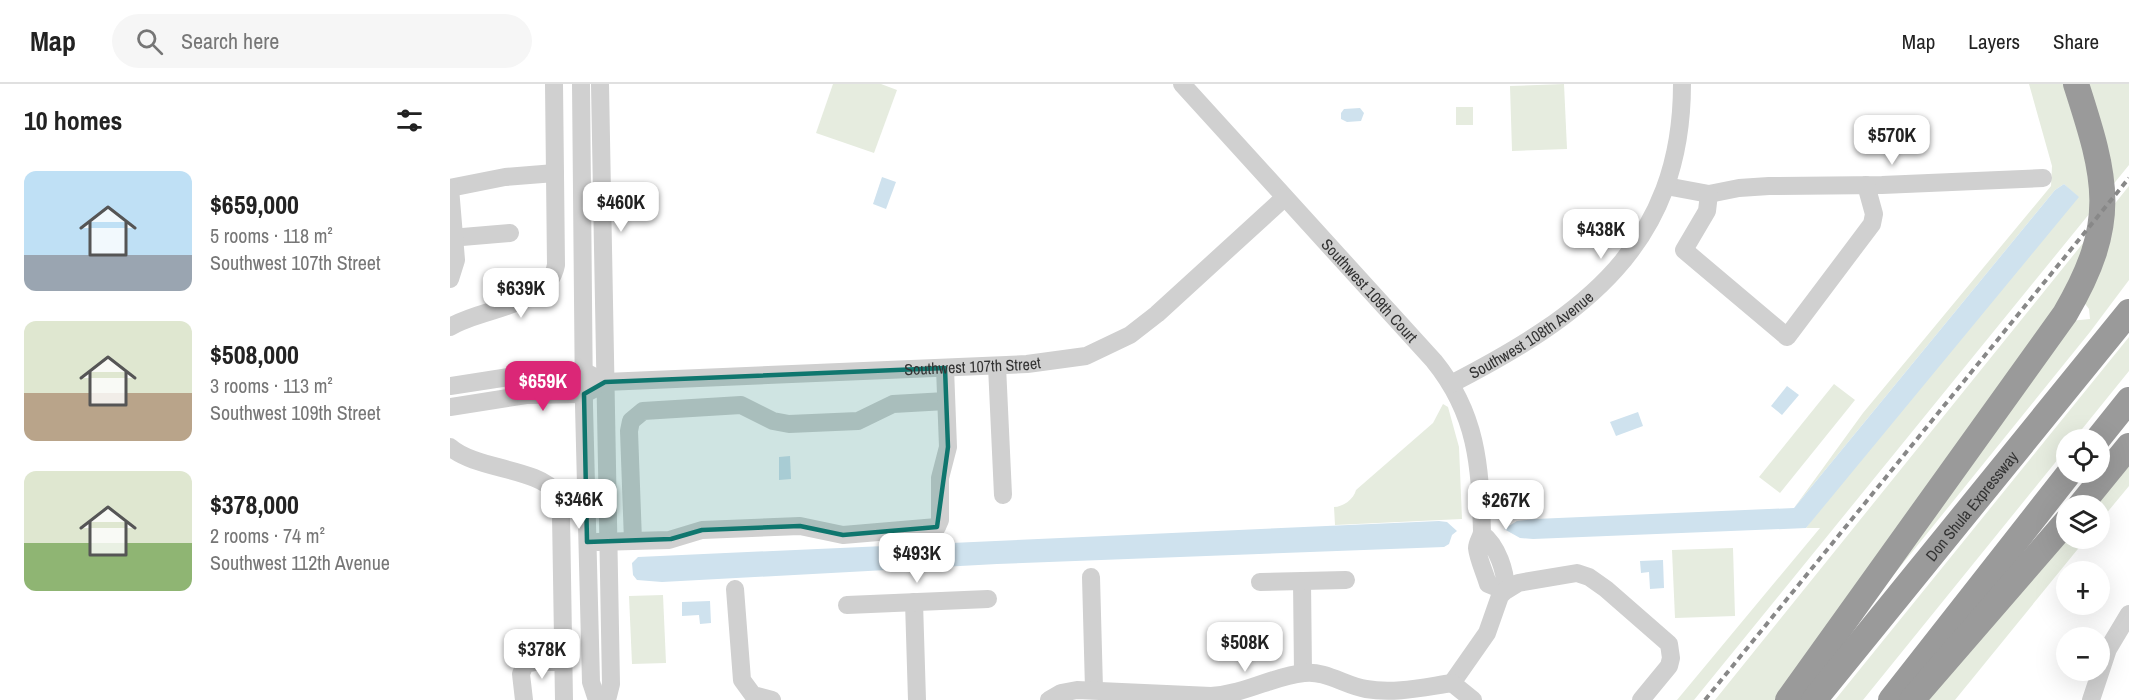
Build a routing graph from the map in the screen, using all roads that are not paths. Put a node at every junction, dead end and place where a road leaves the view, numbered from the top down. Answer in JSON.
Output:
{"nodes":[{"id":1,"x":554,"y":84,"type":"edge"},
{"id":2,"x":581,"y":84,"type":"edge"},
{"id":3,"x":600,"y":84,"type":"edge"},
{"id":4,"x":1182,"y":84,"type":"edge"},
{"id":5,"x":1682,"y":84,"type":"edge"},
{"id":6,"x":2076,"y":84,"type":"edge"},
{"id":7,"x":555,"y":173,"type":"junction"},
{"id":8,"x":2043,"y":178,"type":"dead end"},
{"id":9,"x":582,"y":185,"type":"junction"},
{"id":10,"x":602,"y":185,"type":"junction"},
{"id":11,"x":1866,"y":185,"type":"junction"},
{"id":12,"x":1666,"y":186,"type":"junction"},
{"id":13,"x":450,"y":188,"type":"edge"},
{"id":14,"x":1709,"y":194,"type":"junction"},
{"id":15,"x":1284,"y":198,"type":"junction"},
{"id":16,"x":510,"y":233,"type":"dead end"},
{"id":17,"x":452,"y":238,"type":"edge"},
{"id":18,"x":450,"y":279,"type":"edge"},
{"id":19,"x":2129,"y":312,"type":"edge"},
{"id":20,"x":450,"y":327,"type":"edge"},
{"id":21,"x":997,"y":366,"type":"junction"},
{"id":22,"x":945,"y":368,"type":"junction"},
{"id":23,"x":585,"y":372,"type":"junction"},
{"id":24,"x":606,"y":381,"type":"junction"},
{"id":25,"x":1452,"y":384,"type":"junction"},
{"id":26,"x":450,"y":386,"type":"edge"},
{"id":27,"x":584,"y":394,"type":"junction"},
{"id":28,"x":2129,"y":400,"type":"edge"},
{"id":29,"x":946,"y":401,"type":"junction"},
{"id":30,"x":450,"y":407,"type":"edge"},
{"id":31,"x":2106,"y":429,"type":"edge"},
{"id":32,"x":2129,"y":446,"type":"edge"},
{"id":33,"x":450,"y":447,"type":"edge"},
{"id":34,"x":2061,"y":483,"type":"edge"},
{"id":35,"x":1003,"y":495,"type":"dead end"},
{"id":36,"x":2089,"y":495,"type":"edge"},
{"id":37,"x":2056,"y":534,"type":"edge"},
{"id":38,"x":609,"y":541,"type":"junction"},
{"id":39,"x":633,"y":541,"type":"junction"},
{"id":40,"x":587,"y":542,"type":"junction"},
{"id":41,"x":1091,"y":577,"type":"dead end"},
{"id":42,"x":1346,"y":580,"type":"dead end"},
{"id":43,"x":1302,"y":581,"type":"junction"},
{"id":44,"x":1260,"y":582,"type":"dead end"},
{"id":45,"x":735,"y":589,"type":"dead end"},
{"id":46,"x":1505,"y":591,"type":"junction"},
{"id":47,"x":988,"y":599,"type":"dead end"},
{"id":48,"x":914,"y":602,"type":"junction"},
{"id":49,"x":847,"y":605,"type":"dead end"},
{"id":50,"x":2129,"y":614,"type":"edge"},
{"id":51,"x":564,"y":662,"type":"junction"},
{"id":52,"x":1303,"y":673,"type":"junction"},
{"id":53,"x":1452,"y":683,"type":"junction"},
{"id":54,"x":1094,"y":689,"type":"junction"},
{"id":55,"x":1202,"y":698,"type":"edge"},
{"id":56,"x":524,"y":700,"type":"edge"},
{"id":57,"x":564,"y":700,"type":"edge"},
{"id":58,"x":597,"y":700,"type":"edge"},
{"id":59,"x":607,"y":700,"type":"edge"},
{"id":60,"x":772,"y":700,"type":"edge"},
{"id":61,"x":917,"y":700,"type":"edge"},
{"id":62,"x":1049,"y":700,"type":"edge"},
{"id":63,"x":1473,"y":700,"type":"edge"},
{"id":64,"x":1641,"y":700,"type":"edge"},
{"id":65,"x":1788,"y":700,"type":"edge"},
{"id":66,"x":1814,"y":700,"type":"edge"},
{"id":67,"x":1891,"y":700,"type":"edge"},
{"id":68,"x":1912,"y":700,"type":"edge"},
{"id":69,"x":2091,"y":700,"type":"edge"}],
"edges":[{"from":1,"to":7,"type":"street"},
{"from":2,"to":9,"type":"street"},
{"from":3,"to":10,"type":"street"},
{"from":4,"to":15,"type":"street","name":"Southwest 109th Court"},
{"from":5,"to":12,"type":"street","name":"Southwest 108th Avenue"},
{"from":6,"to":65,"type":"highway"},
{"from":7,"to":13,"type":"street"},
{"from":7,"to":20,"type":"street"},
{"from":8,"to":11,"type":"street"},
{"from":9,"to":10,"type":"street"},
{"from":9,"to":23,"type":"street"},
{"from":10,"to":24,"type":"street"},
{"from":11,"to":14,"type":"street"},
{"from":11,"to":14,"type":"street"},
{"from":12,"to":14,"type":"street"},
{"from":12,"to":25,"type":"street","name":"Southwest 108th Avenue"},
{"from":13,"to":17,"type":"street"},
{"from":15,"to":21,"type":"street","name":"Southwest 107th Street"},
{"from":15,"to":25,"type":"street","name":"Southwest 109th Court"},
{"from":16,"to":17,"type":"street"},
{"from":17,"to":18,"type":"street"},
{"from":19,"to":66,"type":"highway","name":"Don Shula Expressway"},
{"from":21,"to":22,"type":"street","name":"Southwest 107th Street"},
{"from":21,"to":35,"type":"street"},
{"from":22,"to":24,"type":"street","name":"Southwest 107th Street"},
{"from":22,"to":29,"type":"street"},
{"from":23,"to":24,"type":"street","name":"Southwest 107th Street"},
{"from":23,"to":26,"type":"street","name":"Southwest 107th Street"},
{"from":23,"to":27,"type":"street"},
{"from":24,"to":27,"type":"street","name":"Southwest 107th Street"},
{"from":24,"to":38,"type":"street"},
{"from":25,"to":46,"type":"street","name":"Southwest 109th Court"},
{"from":27,"to":30,"type":"street","name":"Southwest 107th Street"},
{"from":27,"to":40,"type":"street"},
{"from":28,"to":31,"type":"highway"},
{"from":29,"to":39,"type":"street"},
{"from":29,"to":39,"type":"street"},
{"from":32,"to":36,"type":"highway"},
{"from":33,"to":51,"type":"street"},
{"from":34,"to":67,"type":"highway"},
{"from":37,"to":68,"type":"highway"},
{"from":38,"to":39,"type":"street"},
{"from":38,"to":40,"type":"street"},
{"from":38,"to":59,"type":"street"},
{"from":40,"to":58,"type":"street"},
{"from":41,"to":54,"type":"street"},
{"from":42,"to":43,"type":"street"},
{"from":43,"to":44,"type":"street"},
{"from":43,"to":52,"type":"street"},
{"from":45,"to":60,"type":"street"},
{"from":46,"to":53,"type":"street"},
{"from":46,"to":64,"type":"street"},
{"from":47,"to":48,"type":"street"},
{"from":48,"to":49,"type":"street"},
{"from":48,"to":61,"type":"street"},
{"from":50,"to":69,"type":"street"},
{"from":51,"to":56,"type":"street"},
{"from":51,"to":57,"type":"street"},
{"from":52,"to":53,"type":"street"},
{"from":52,"to":55,"type":"street"},
{"from":53,"to":63,"type":"street"},
{"from":54,"to":55,"type":"street"},
{"from":54,"to":62,"type":"street"}]}
